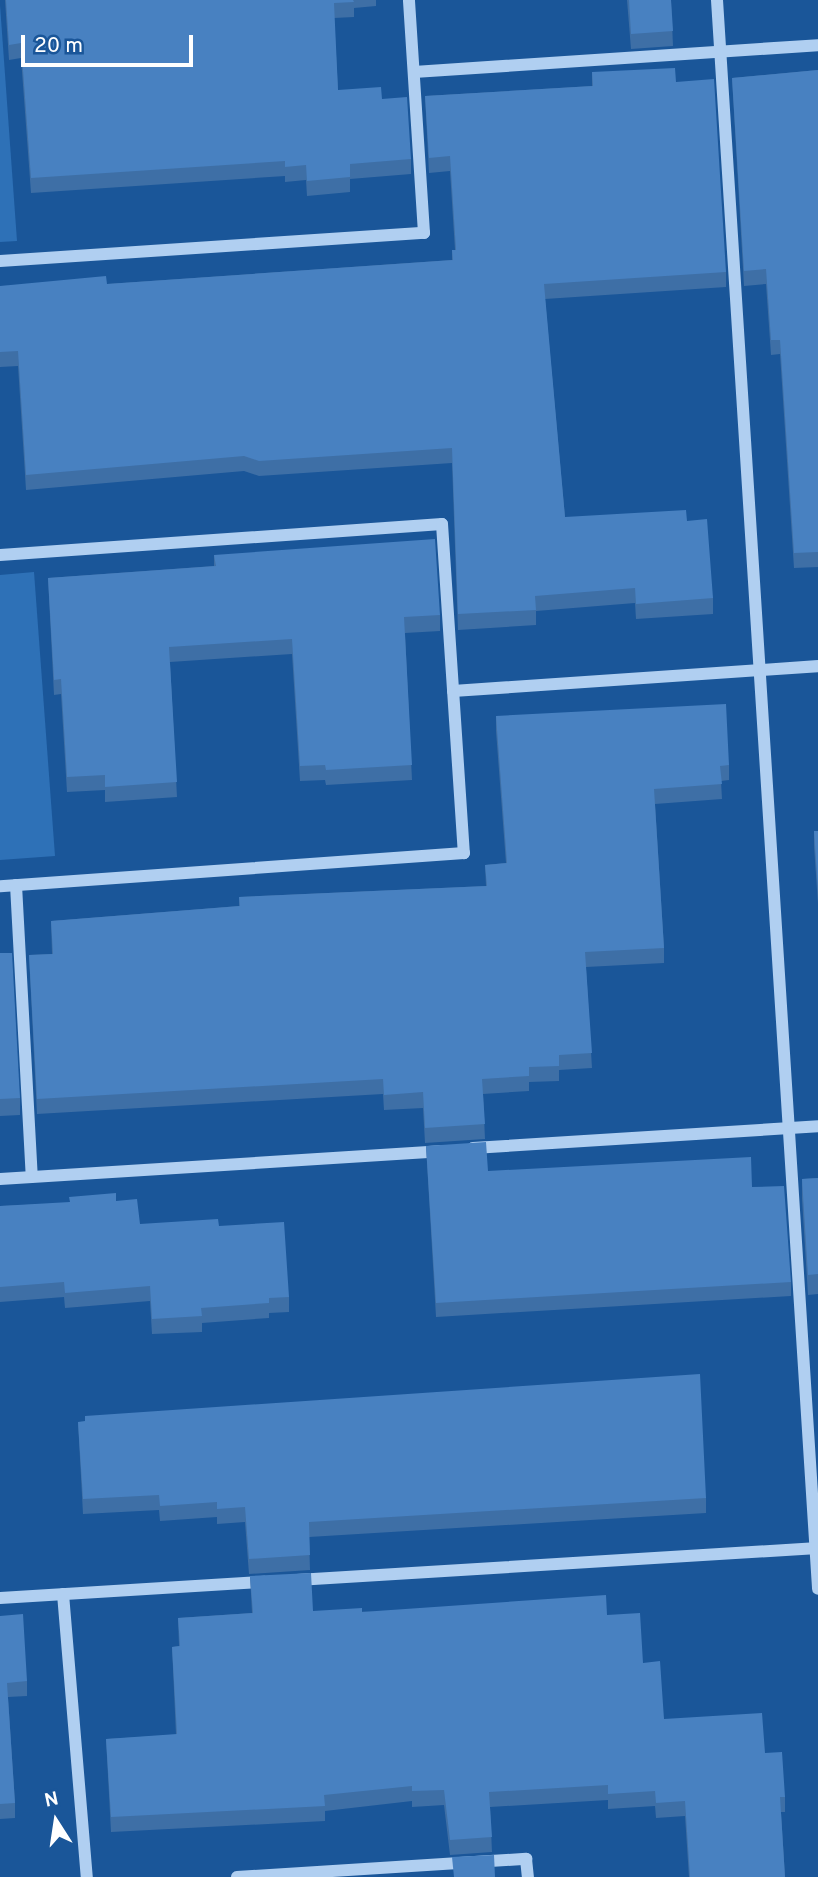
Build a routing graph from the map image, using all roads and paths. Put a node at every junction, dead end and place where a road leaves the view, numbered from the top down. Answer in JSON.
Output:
{"nodes":[{"id":1,"x":409,"y":0,"type":"edge"},
{"id":2,"x":717,"y":0,"type":"edge"},
{"id":3,"x":818,"y":45,"type":"edge"},
{"id":4,"x":720,"y":52,"type":"junction"},
{"id":5,"x":414,"y":72,"type":"junction"},
{"id":6,"x":0,"y":261,"type":"edge"},
{"id":7,"x":0,"y":555,"type":"edge"},
{"id":8,"x":818,"y":666,"type":"edge"},
{"id":9,"x":760,"y":671,"type":"junction"},
{"id":10,"x":453,"y":691,"type":"junction"},
{"id":11,"x":16,"y":885,"type":"junction"},
{"id":12,"x":0,"y":886,"type":"edge"},
{"id":13,"x":818,"y":1126,"type":"edge"},
{"id":14,"x":789,"y":1128,"type":"junction"},
{"id":15,"x":32,"y":1177,"type":"junction"},
{"id":16,"x":0,"y":1179,"type":"edge"},
{"id":17,"x":817,"y":1548,"type":"edge"},
{"id":18,"x":818,"y":1589,"type":"edge"},
{"id":19,"x":63,"y":1594,"type":"junction"},
{"id":20,"x":0,"y":1598,"type":"edge"},
{"id":21,"x":87,"y":1877,"type":"edge"},
{"id":22,"x":237,"y":1877,"type":"edge"},
{"id":23,"x":528,"y":1877,"type":"edge"}],
"edges":[{"from":1,"to":5,"type":"street"},
{"from":2,"to":4,"type":"street"},
{"from":3,"to":4,"type":"street"},
{"from":4,"to":5,"type":"street"},
{"from":4,"to":9,"type":"street"},
{"from":5,"to":6,"type":"street"},
{"from":7,"to":10,"type":"street"},
{"from":8,"to":9,"type":"street"},
{"from":9,"to":10,"type":"street"},
{"from":9,"to":14,"type":"street"},
{"from":10,"to":11,"type":"street"},
{"from":11,"to":12,"type":"street"},
{"from":11,"to":15,"type":"street"},
{"from":13,"to":14,"type":"street"},
{"from":14,"to":15,"type":"street"},
{"from":14,"to":17,"type":"street"},
{"from":15,"to":16,"type":"street"},
{"from":17,"to":18,"type":"street"},
{"from":17,"to":19,"type":"street"},
{"from":19,"to":20,"type":"street"},
{"from":19,"to":21,"type":"street"},
{"from":22,"to":23,"type":"street"}]}
